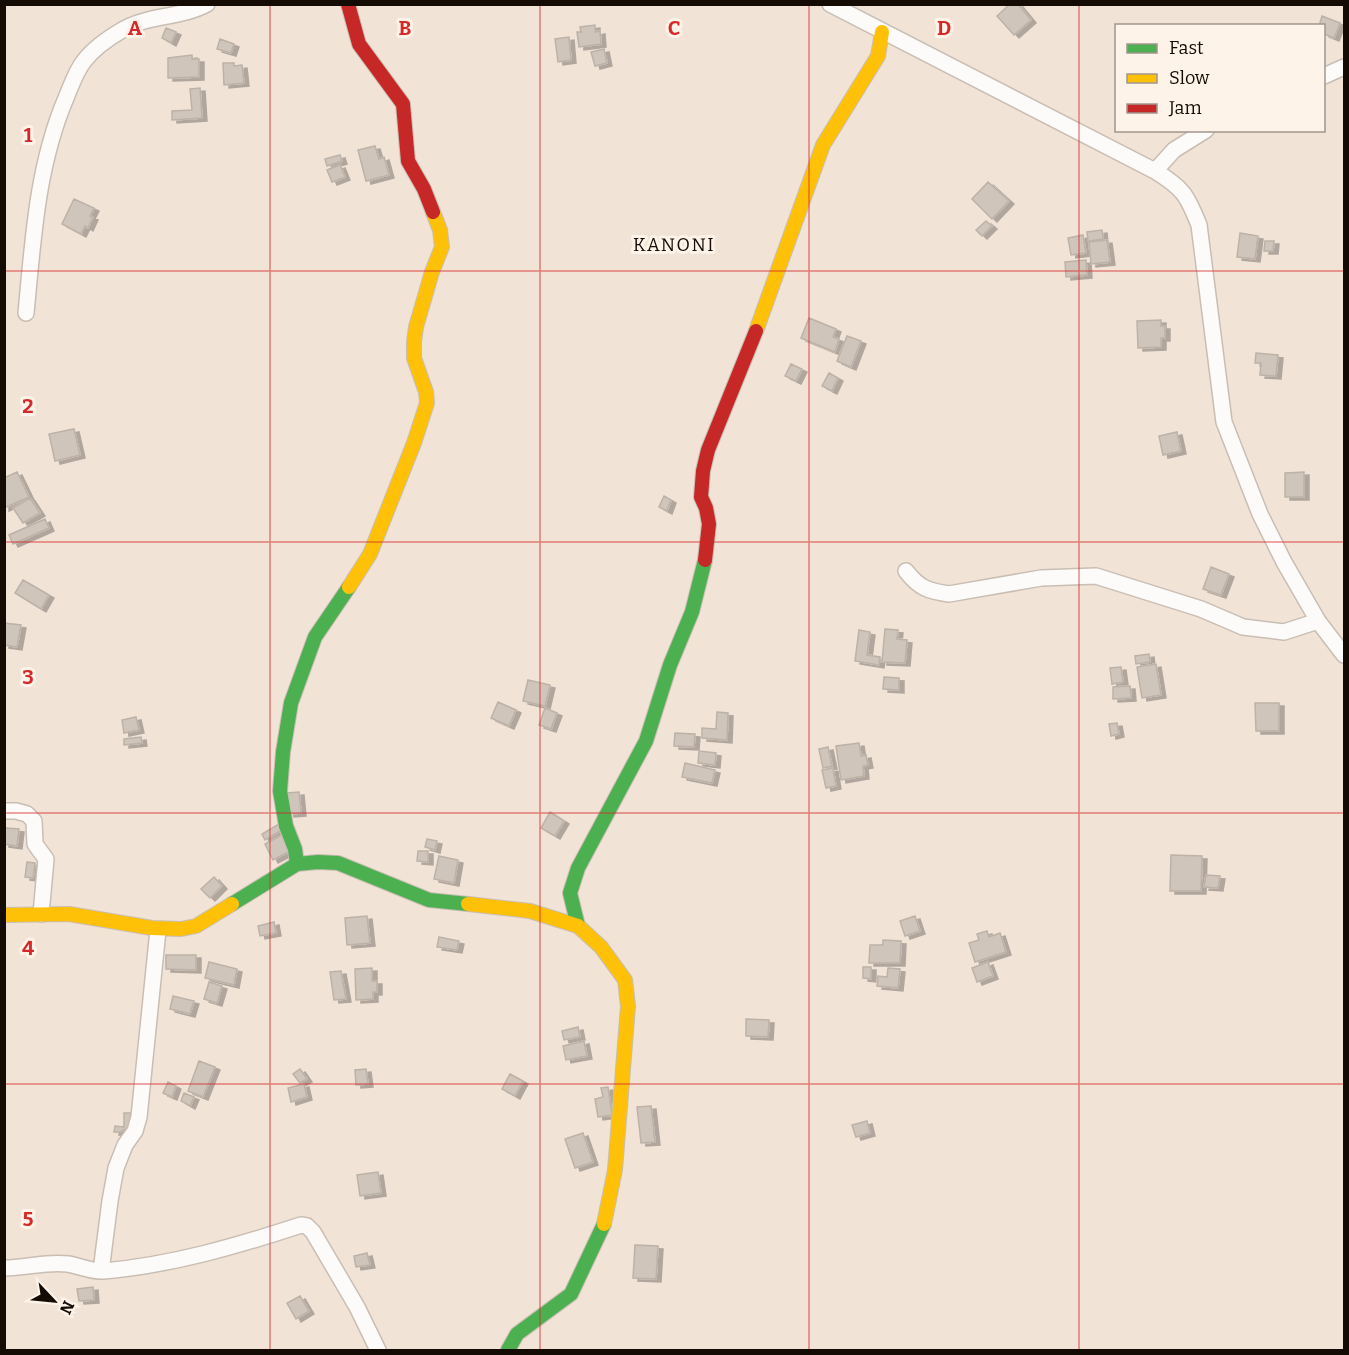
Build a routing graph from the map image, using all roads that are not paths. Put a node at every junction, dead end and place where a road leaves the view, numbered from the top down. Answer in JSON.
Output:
{"nodes":[{"id":1,"x":207,"y":4,"type":"edge"},
{"id":2,"x":348,"y":4,"type":"edge"},
{"id":3,"x":830,"y":4,"type":"edge"},
{"id":4,"x":882,"y":32,"type":"junction"},
{"id":5,"x":907,"y":45,"type":"junction"},
{"id":6,"x":878,"y":56,"type":"junction"},
{"id":7,"x":1344,"y":67,"type":"edge"},
{"id":8,"x":1325,"y":75,"type":"edge"},
{"id":9,"x":1203,"y":132,"type":"edge"},
{"id":10,"x":1155,"y":171,"type":"junction"},
{"id":11,"x":26,"y":313,"type":"dead end"},
{"id":12,"x":906,"y":571,"type":"dead end"},
{"id":13,"x":1318,"y":621,"type":"junction"},
{"id":14,"x":1344,"y":655,"type":"edge"},
{"id":15,"x":4,"y":811,"type":"edge"},
{"id":16,"x":297,"y":864,"type":"junction"},
{"id":17,"x":41,"y":914,"type":"junction"},
{"id":18,"x":4,"y":915,"type":"edge"},
{"id":19,"x":578,"y":926,"type":"junction"},
{"id":20,"x":158,"y":930,"type":"junction"},
{"id":21,"x":4,"y":1268,"type":"edge"},
{"id":22,"x":102,"y":1271,"type":"junction"},
{"id":23,"x":378,"y":1350,"type":"edge"},
{"id":24,"x":508,"y":1350,"type":"edge"}],
"edges":[{"from":1,"to":11,"type":"street"},
{"from":2,"to":16,"type":"street"},
{"from":3,"to":4,"type":"street"},
{"from":4,"to":5,"type":"street"},
{"from":4,"to":6,"type":"street"},
{"from":5,"to":6,"type":"street"},
{"from":5,"to":10,"type":"street"},
{"from":6,"to":19,"type":"street"},
{"from":7,"to":8,"type":"street"},
{"from":9,"to":10,"type":"street"},
{"from":10,"to":13,"type":"street"},
{"from":12,"to":13,"type":"street"},
{"from":13,"to":14,"type":"street"},
{"from":15,"to":17,"type":"street"},
{"from":16,"to":19,"type":"street"},
{"from":16,"to":20,"type":"street"},
{"from":17,"to":18,"type":"street"},
{"from":17,"to":20,"type":"street"},
{"from":19,"to":24,"type":"street"},
{"from":20,"to":22,"type":"street"},
{"from":21,"to":22,"type":"street"},
{"from":22,"to":23,"type":"street"}]}
